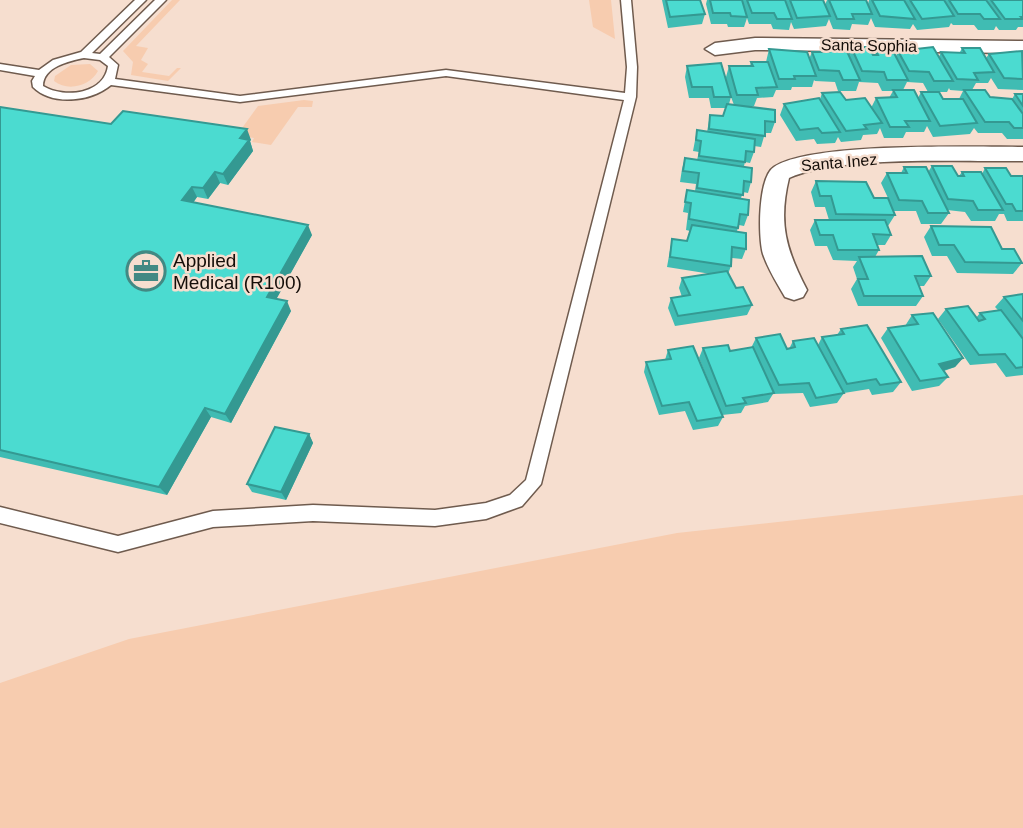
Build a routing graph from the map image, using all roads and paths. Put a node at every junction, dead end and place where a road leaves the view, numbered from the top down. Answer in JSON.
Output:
{"nodes":[{"id":1,"x":141,"y":0,"type":"edge"},
{"id":2,"x":161,"y":0,"type":"edge"},
{"id":3,"x":626,"y":0,"type":"edge"},
{"id":4,"x":1023,"y":47,"type":"edge"},
{"id":5,"x":715,"y":50,"type":"dead end"},
{"id":6,"x":84,"y":55,"type":"junction"},
{"id":7,"x":103,"y":57,"type":"junction"},
{"id":8,"x":0,"y":67,"type":"edge"},
{"id":9,"x":41,"y":74,"type":"junction"},
{"id":10,"x":107,"y":81,"type":"junction"},
{"id":11,"x":630,"y":97,"type":"junction"},
{"id":12,"x":1023,"y":154,"type":"edge"},
{"id":13,"x":794,"y":290,"type":"dead end"},
{"id":14,"x":0,"y":515,"type":"edge"}],
"edges":[{"from":1,"to":6,"type":"lane"},
{"from":2,"to":7,"type":"lane"},
{"from":3,"to":11,"type":"lane"},
{"from":4,"to":5,"type":"street","name":"Santa Sophia"},
{"from":6,"to":7,"type":"lane"},
{"from":6,"to":9,"type":"lane"},
{"from":7,"to":10,"type":"lane"},
{"from":8,"to":9,"type":"lane"},
{"from":9,"to":10,"type":"lane"},
{"from":10,"to":11,"type":"lane"},
{"from":11,"to":14,"type":"lane"},
{"from":12,"to":13,"type":"street","name":"Santa Inez"}]}
